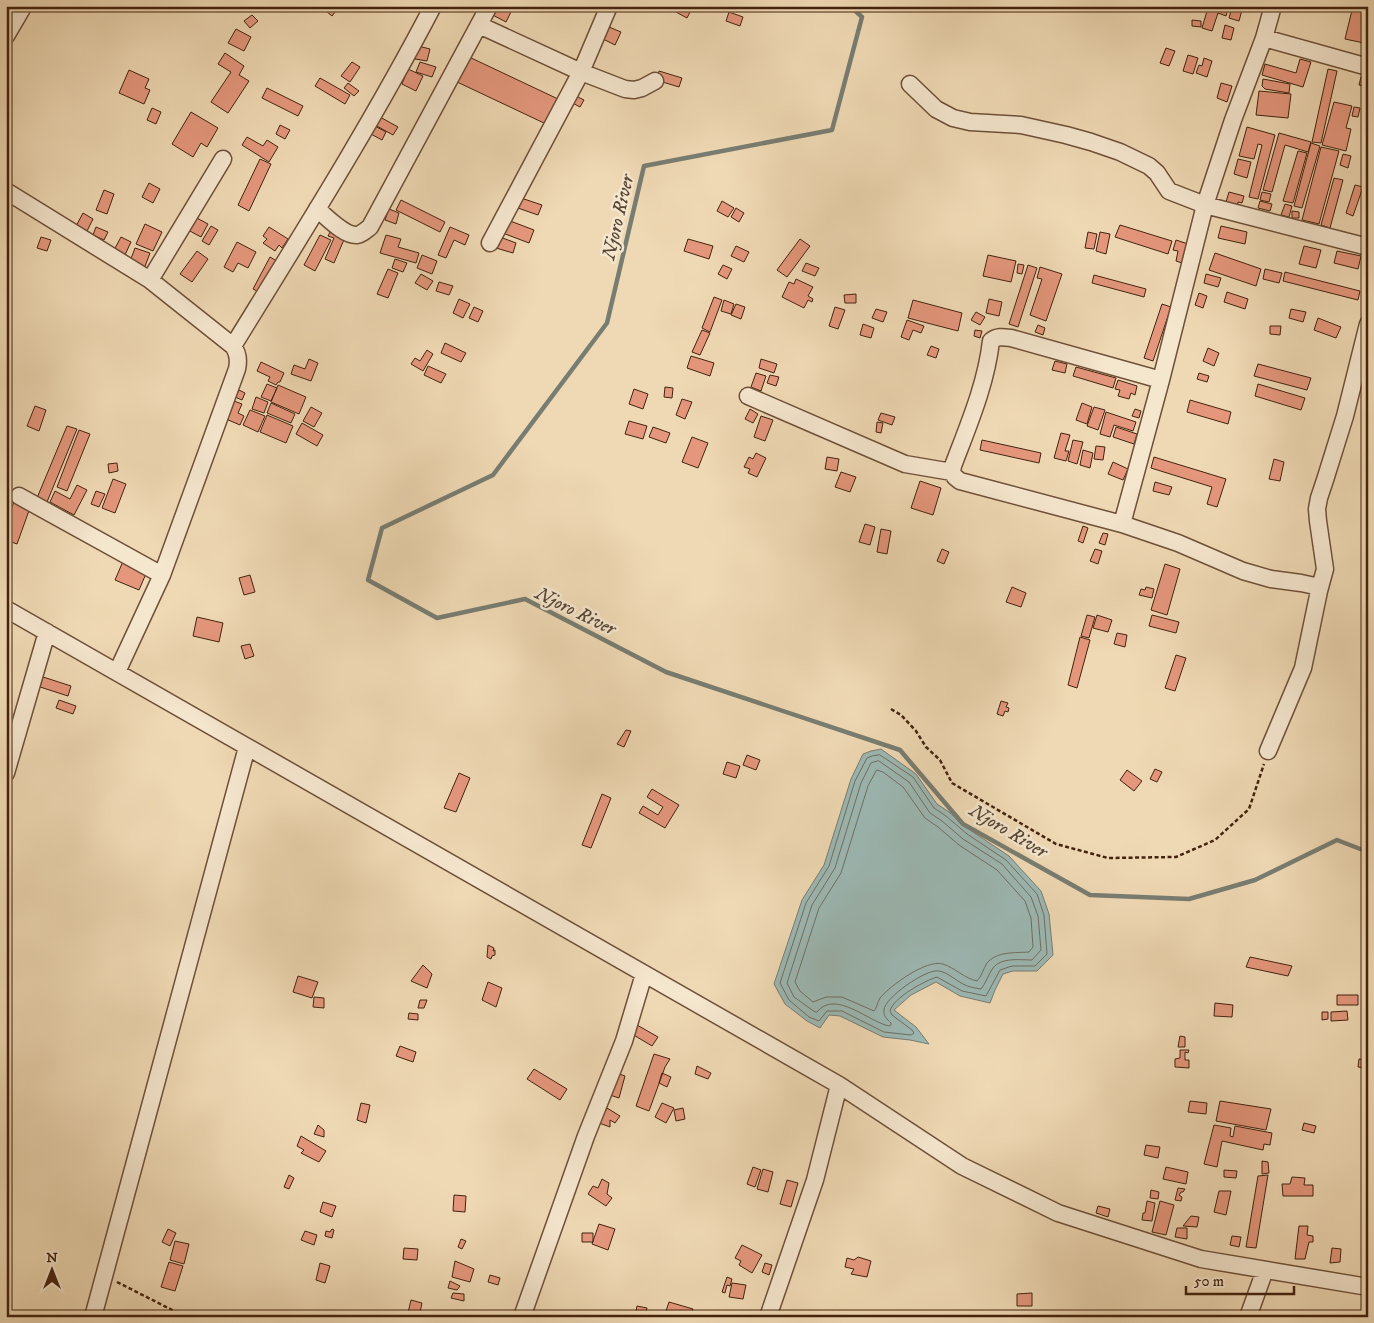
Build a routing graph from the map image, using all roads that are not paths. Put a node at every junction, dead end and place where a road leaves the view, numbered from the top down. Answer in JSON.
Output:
{"nodes":[{"id":1,"x":433,"y":6,"type":"edge"},
{"id":2,"x":489,"y":6,"type":"edge"},
{"id":3,"x":609,"y":6,"type":"edge"},
{"id":4,"x":1273,"y":6,"type":"edge"},
{"id":5,"x":23,"y":7,"type":"edge"},
{"id":6,"x":479,"y":25,"type":"junction"},
{"id":7,"x":6,"y":36,"type":"edge"},
{"id":8,"x":1264,"y":38,"type":"junction"},
{"id":9,"x":1368,"y":67,"type":"edge"},
{"id":10,"x":581,"y":72,"type":"junction"},
{"id":11,"x":655,"y":81,"type":"dead end"},
{"id":12,"x":910,"y":84,"type":"dead end"},
{"id":13,"x":223,"y":159,"type":"dead end"},
{"id":14,"x":6,"y":191,"type":"edge"},
{"id":15,"x":1205,"y":205,"type":"junction"},
{"id":16,"x":317,"y":209,"type":"junction"},
{"id":17,"x":490,"y":243,"type":"dead end"},
{"id":18,"x":1368,"y":247,"type":"edge"},
{"id":19,"x":150,"y":280,"type":"junction"},
{"id":20,"x":1368,"y":324,"type":"edge"},
{"id":21,"x":233,"y":346,"type":"junction"},
{"id":22,"x":1161,"y":380,"type":"junction"},
{"id":23,"x":748,"y":396,"type":"dead end"},
{"id":24,"x":952,"y":472,"type":"junction"},
{"id":25,"x":19,"y":496,"type":"dead end"},
{"id":26,"x":1122,"y":524,"type":"junction"},
{"id":27,"x":162,"y":575,"type":"junction"},
{"id":28,"x":1319,"y":591,"type":"junction"},
{"id":29,"x":6,"y":609,"type":"edge"},
{"id":30,"x":47,"y":632,"type":"junction"},
{"id":31,"x":117,"y":672,"type":"junction"},
{"id":32,"x":247,"y":747,"type":"junction"},
{"id":33,"x":1268,"y":751,"type":"road end"},
{"id":34,"x":6,"y":773,"type":"edge"},
{"id":35,"x":644,"y":974,"type":"junction"},
{"id":36,"x":839,"y":1085,"type":"junction"},
{"id":37,"x":1265,"y":1270,"type":"junction"},
{"id":38,"x":1368,"y":1287,"type":"edge"},
{"id":39,"x":93,"y":1317,"type":"edge"},
{"id":40,"x":522,"y":1317,"type":"edge"},
{"id":41,"x":768,"y":1317,"type":"edge"},
{"id":42,"x":1248,"y":1317,"type":"edge"}],
"edges":[{"from":1,"to":16,"type":"street"},
{"from":2,"to":6,"type":"street"},
{"from":3,"to":10,"type":"street"},
{"from":4,"to":8,"type":"street"},
{"from":5,"to":7,"type":"street"},
{"from":6,"to":10,"type":"street"},
{"from":6,"to":16,"type":"street"},
{"from":8,"to":9,"type":"street"},
{"from":8,"to":15,"type":"street"},
{"from":10,"to":11,"type":"street"},
{"from":10,"to":17,"type":"street"},
{"from":12,"to":15,"type":"street"},
{"from":13,"to":19,"type":"street"},
{"from":14,"to":19,"type":"street"},
{"from":15,"to":18,"type":"street"},
{"from":15,"to":22,"type":"street"},
{"from":16,"to":21,"type":"street"},
{"from":19,"to":21,"type":"street"},
{"from":20,"to":28,"type":"street"},
{"from":21,"to":27,"type":"street"},
{"from":22,"to":24,"type":"street"},
{"from":22,"to":26,"type":"street"},
{"from":23,"to":24,"type":"street"},
{"from":24,"to":26,"type":"street"},
{"from":25,"to":27,"type":"street"},
{"from":26,"to":28,"type":"street"},
{"from":27,"to":31,"type":"street"},
{"from":28,"to":33,"type":"street"},
{"from":29,"to":30,"type":"street"},
{"from":30,"to":31,"type":"street"},
{"from":30,"to":34,"type":"street"},
{"from":31,"to":32,"type":"street"},
{"from":32,"to":35,"type":"street"},
{"from":32,"to":39,"type":"street"},
{"from":35,"to":36,"type":"street"},
{"from":35,"to":40,"type":"street"},
{"from":36,"to":37,"type":"street"},
{"from":36,"to":41,"type":"street"},
{"from":37,"to":38,"type":"street"},
{"from":37,"to":42,"type":"street"}]}
